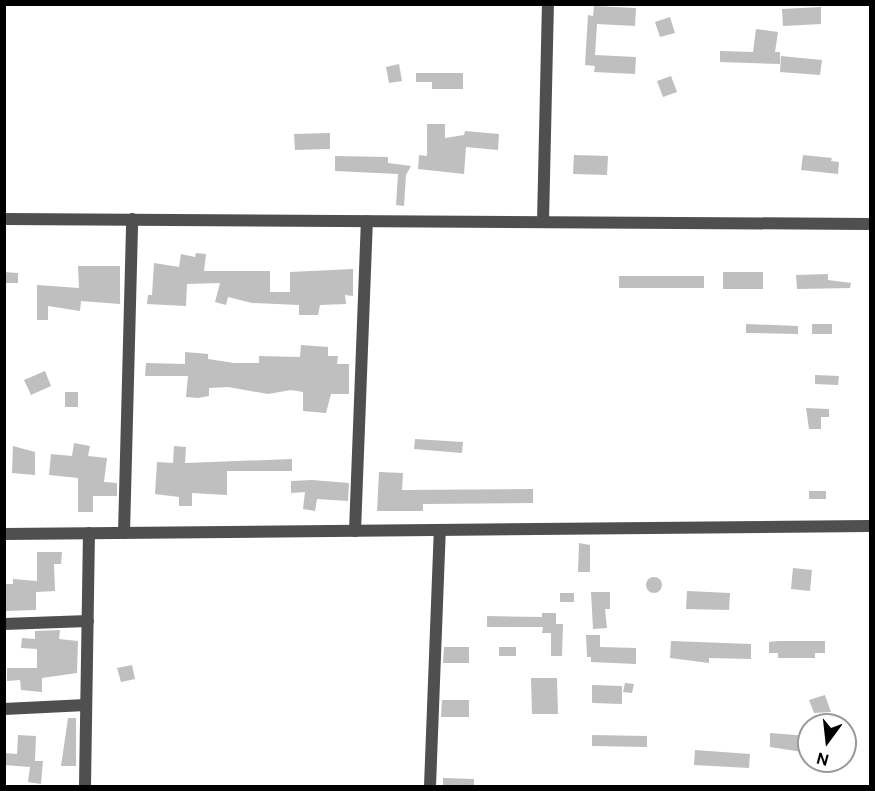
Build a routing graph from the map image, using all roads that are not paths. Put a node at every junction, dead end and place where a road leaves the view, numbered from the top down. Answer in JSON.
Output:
{"nodes":[{"id":1,"x":548,"y":4,"type":"edge"},
{"id":2,"x":4,"y":219,"type":"edge"},
{"id":3,"x":132,"y":219,"type":"junction"},
{"id":4,"x":367,"y":221,"type":"junction"},
{"id":5,"x":543,"y":222,"type":"junction"},
{"id":6,"x":870,"y":224,"type":"edge"},
{"id":7,"x":870,"y":526,"type":"edge"},
{"id":8,"x":440,"y":530,"type":"junction"},
{"id":9,"x":355,"y":531,"type":"junction"},
{"id":10,"x":124,"y":532,"type":"junction"},
{"id":11,"x":89,"y":533,"type":"junction"},
{"id":12,"x":4,"y":534,"type":"edge"},
{"id":13,"x":88,"y":621,"type":"junction"},
{"id":14,"x":4,"y":624,"type":"edge"},
{"id":15,"x":86,"y":705,"type":"junction"},
{"id":16,"x":4,"y":709,"type":"edge"},
{"id":17,"x":85,"y":786,"type":"edge"},
{"id":18,"x":430,"y":786,"type":"edge"}],
"edges":[{"from":1,"to":5,"type":"street"},
{"from":2,"to":3,"type":"street"},
{"from":3,"to":4,"type":"street"},
{"from":3,"to":10,"type":"street"},
{"from":4,"to":5,"type":"street"},
{"from":4,"to":9,"type":"street"},
{"from":5,"to":6,"type":"street"},
{"from":7,"to":8,"type":"street"},
{"from":8,"to":9,"type":"street"},
{"from":8,"to":18,"type":"street"},
{"from":9,"to":10,"type":"street"},
{"from":10,"to":11,"type":"street"},
{"from":11,"to":12,"type":"street"},
{"from":11,"to":13,"type":"street"},
{"from":13,"to":14,"type":"street"},
{"from":13,"to":15,"type":"street"},
{"from":15,"to":16,"type":"street"},
{"from":15,"to":17,"type":"street"}]}
